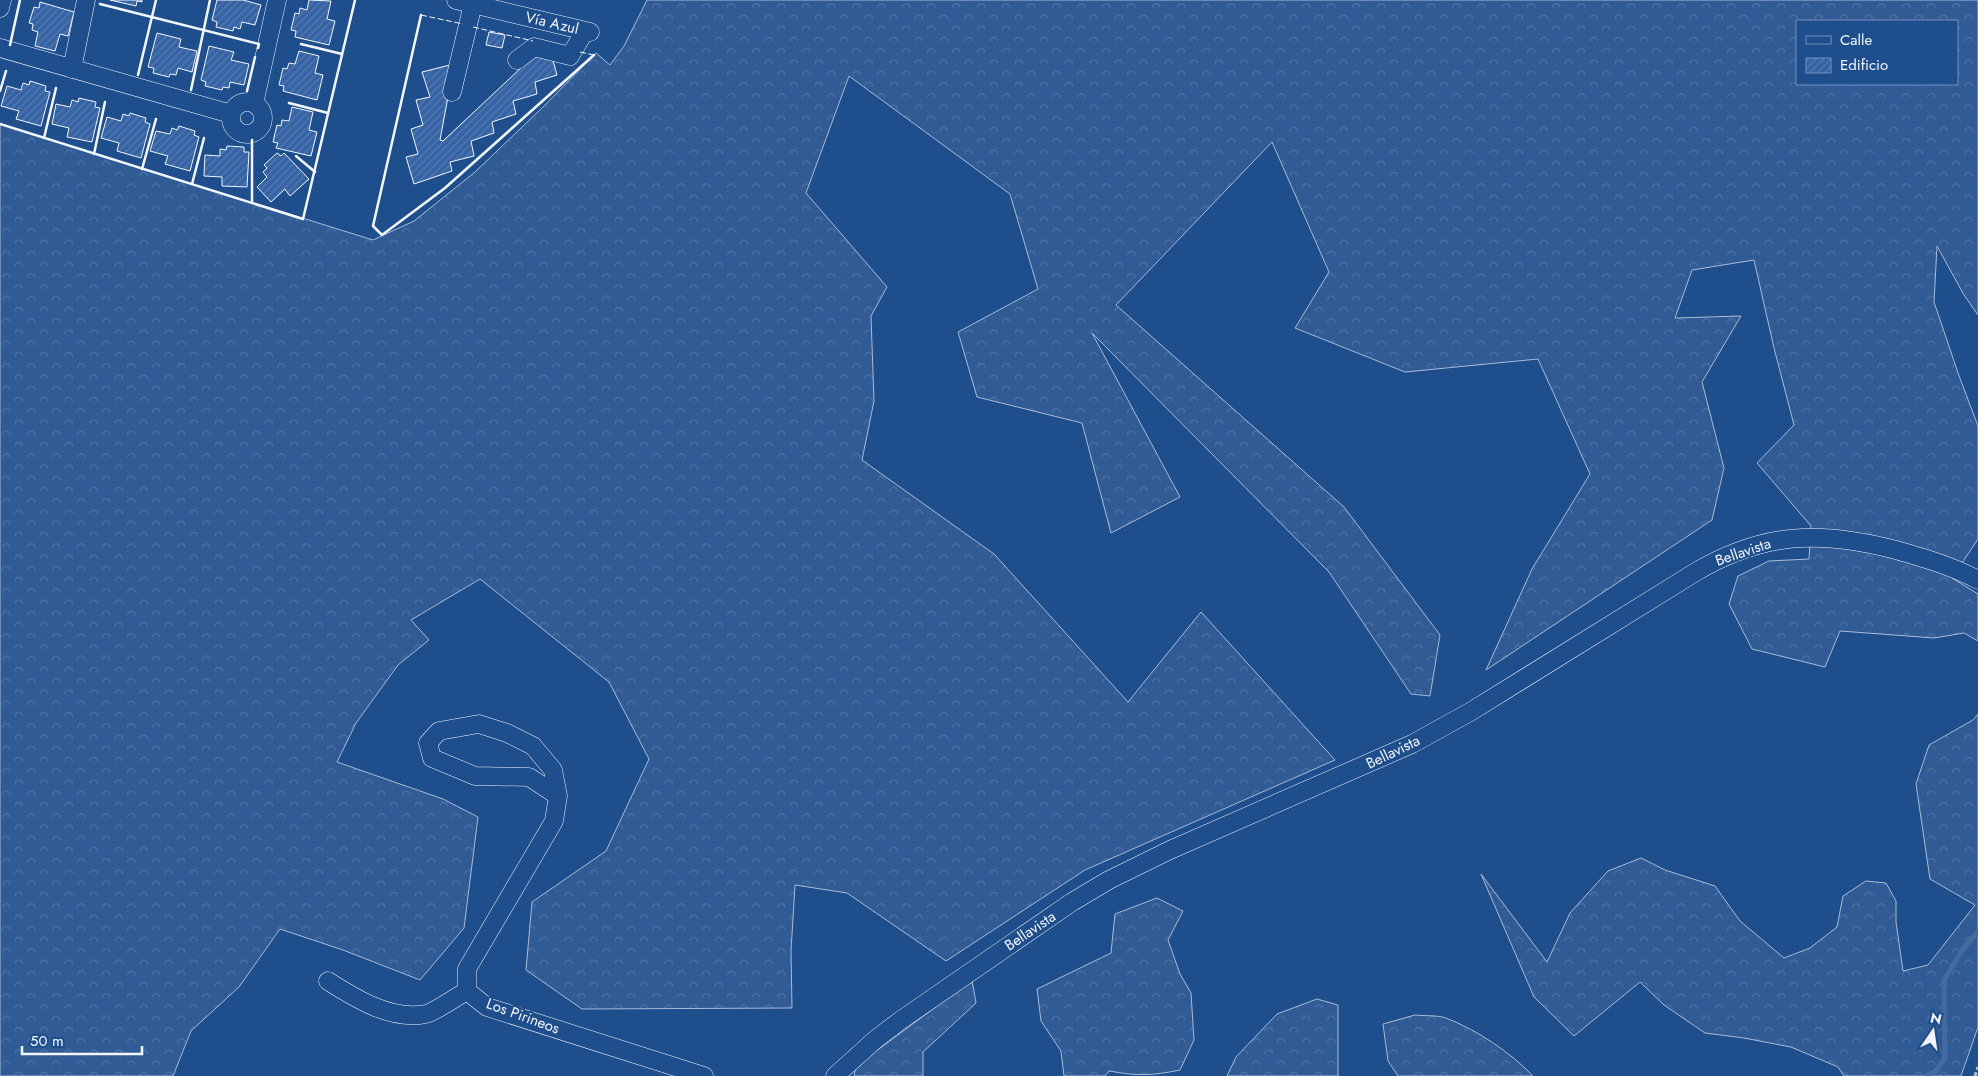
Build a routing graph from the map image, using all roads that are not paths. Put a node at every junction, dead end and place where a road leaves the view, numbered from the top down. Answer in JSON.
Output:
{"nodes":[{"id":1,"x":2,"y":0,"type":"edge"},
{"id":2,"x":86,"y":0,"type":"edge"},
{"id":3,"x":276,"y":0,"type":"edge"},
{"id":4,"x":464,"y":2,"type":"edge"},
{"id":5,"x":0,"y":8,"type":"edge"},
{"id":6,"x":0,"y":48,"type":"edge"},
{"id":7,"x":517,"y":60,"type":"dead end"},
{"id":8,"x":72,"y":69,"type":"junction"},
{"id":9,"x":452,"y":92,"type":"dead end"},
{"id":10,"x":254,"y":104,"type":"junction"},
{"id":11,"x":231,"y":114,"type":"junction"},
{"id":12,"x":1978,"y":580,"type":"edge"},
{"id":13,"x":558,"y":796,"type":"junction"},
{"id":14,"x":328,"y":981,"type":"dead end"},
{"id":15,"x":467,"y":991,"type":"junction"},
{"id":16,"x":704,"y":1076,"type":"edge"},
{"id":17,"x":835,"y":1076,"type":"edge"}],
"edges":[{"from":1,"to":5,"type":"street"},
{"from":2,"to":8,"type":"street"},
{"from":3,"to":10,"type":"street"},
{"from":4,"to":7,"type":"street","name":"Vía Azul"},
{"from":4,"to":9,"type":"street"},
{"from":6,"to":8,"type":"street"},
{"from":8,"to":11,"type":"street"},
{"from":10,"to":11,"type":"street"},
{"from":10,"to":11,"type":"street"},
{"from":12,"to":17,"type":"street","name":"Bellavista"},
{"from":13,"to":13,"type":"street"},
{"from":13,"to":15,"type":"street"},
{"from":14,"to":15,"type":"street"},
{"from":15,"to":16,"type":"street","name":"Los Pirineos"}]}
